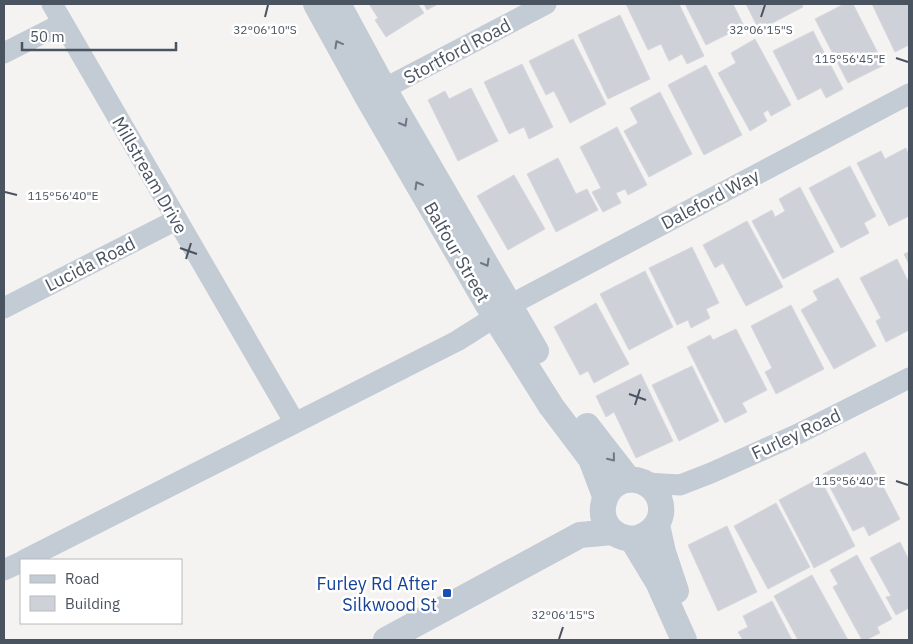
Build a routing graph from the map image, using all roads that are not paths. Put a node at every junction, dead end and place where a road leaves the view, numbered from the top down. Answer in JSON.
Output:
{"nodes":[{"id":1,"x":52,"y":4,"type":"edge"},
{"id":2,"x":316,"y":4,"type":"edge"},
{"id":3,"x":338,"y":4,"type":"edge"},
{"id":4,"x":546,"y":4,"type":"edge"},
{"id":5,"x":63,"y":23,"type":"junction"},
{"id":6,"x":4,"y":53,"type":"edge"},
{"id":7,"x":376,"y":94,"type":"junction"},
{"id":8,"x":909,"y":94,"type":"edge"},
{"id":9,"x":176,"y":220,"type":"junction"},
{"id":10,"x":4,"y":308,"type":"edge"},
{"id":11,"x":502,"y":311,"type":"junction"},
{"id":12,"x":909,"y":378,"type":"edge"},
{"id":13,"x":295,"y":423,"type":"junction"},
{"id":14,"x":637,"y":481,"type":"junction"},
{"id":15,"x":680,"y":485,"type":"junction"},
{"id":16,"x":603,"y":501,"type":"junction"},
{"id":17,"x":659,"y":518,"type":"junction"},
{"id":18,"x":580,"y":535,"type":"junction"},
{"id":19,"x":622,"y":536,"type":"junction"},
{"id":20,"x":27,"y":559,"type":"edge"},
{"id":21,"x":20,"y":562,"type":"edge"},
{"id":22,"x":4,"y":570,"type":"edge"},
{"id":23,"x":401,"y":637,"type":"edge"},
{"id":24,"x":684,"y":640,"type":"edge"},
{"id":25,"x":702,"y":640,"type":"edge"}],
"edges":[{"from":1,"to":5,"type":"street","name":"Millstream Drive"},
{"from":7,"to":2,"type":"street","name":"Balfour Street","one_way":true},
{"from":3,"to":7,"type":"street","name":"Balfour Street"},
{"from":4,"to":7,"type":"street","name":"Stortford Road"},
{"from":5,"to":6,"type":"street"},
{"from":5,"to":9,"type":"street","name":"Millstream Drive"},
{"from":7,"to":11,"type":"street","name":"Balfour Street"},
{"from":8,"to":11,"type":"street","name":"Daleford Way"},
{"from":9,"to":10,"type":"street","name":"Lucida Road"},
{"from":9,"to":13,"type":"street","name":"Millstream Drive"},
{"from":11,"to":13,"type":"street"},
{"from":11,"to":14,"type":"street","name":"Balfour Street","one_way":true},
{"from":11,"to":16,"type":"street","name":"Balfour Street"},
{"from":12,"to":15,"type":"street","name":"Furley Road"},
{"from":13,"to":20,"type":"street"},
{"from":14,"to":15,"type":"street","name":"Furley Road"},
{"from":14,"to":16,"type":"street"},
{"from":14,"to":17,"type":"street","name":"Balfour Street"},
{"from":15,"to":17,"type":"street"},
{"from":16,"to":18,"type":"street"},
{"from":16,"to":19,"type":"street","name":"Balfour Street"},
{"from":17,"to":19,"type":"street"},
{"from":17,"to":25,"type":"street","name":"Balfour Street"},
{"from":18,"to":19,"type":"street"},
{"from":18,"to":23,"type":"street"},
{"from":19,"to":24,"type":"street","name":"Balfour Street"},
{"from":21,"to":22,"type":"street"}]}
